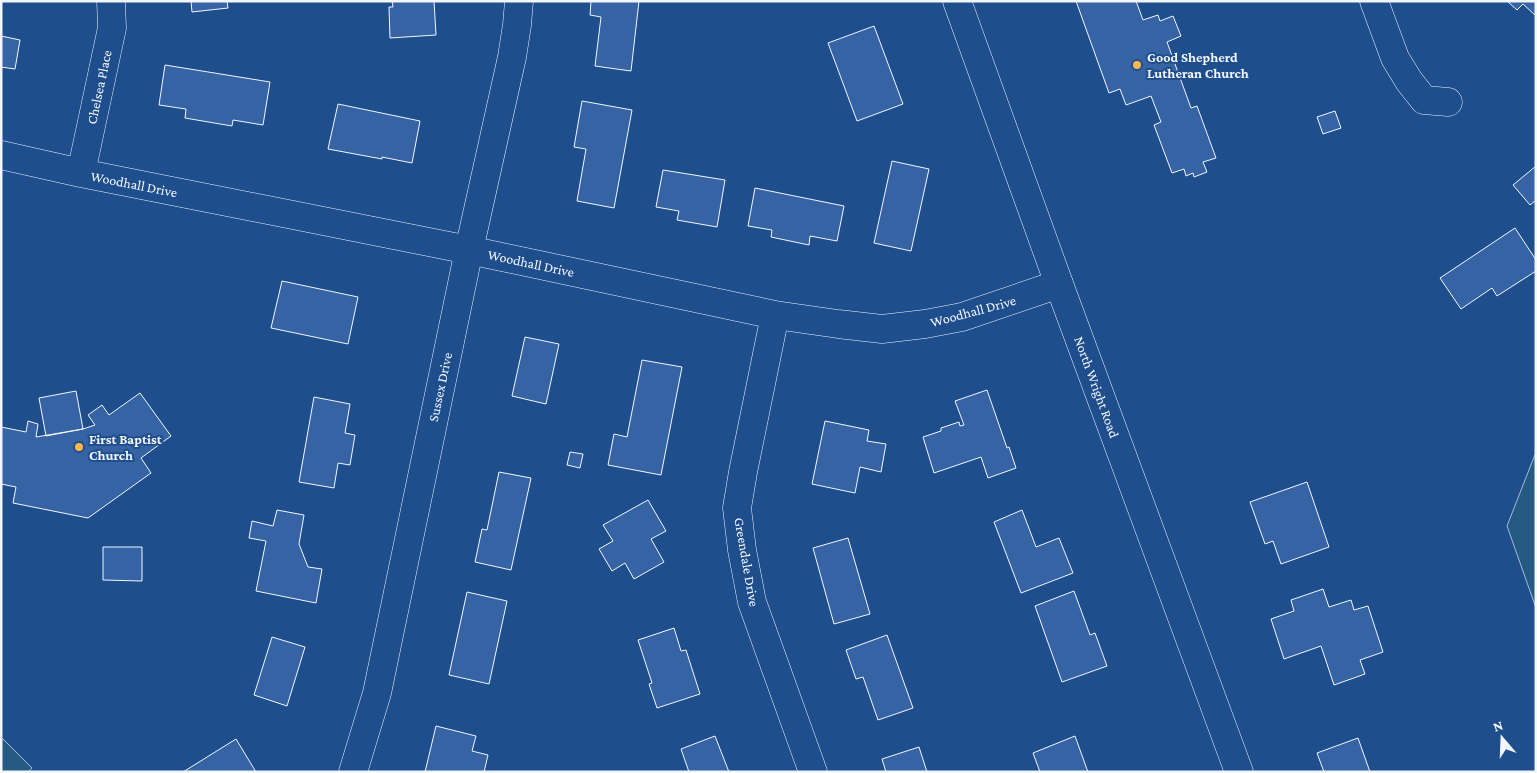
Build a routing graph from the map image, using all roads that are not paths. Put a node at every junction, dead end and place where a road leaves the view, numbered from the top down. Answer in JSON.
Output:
{"nodes":[{"id":1,"x":111,"y":1,"type":"edge"},
{"id":2,"x":518,"y":1,"type":"edge"},
{"id":3,"x":957,"y":1,"type":"edge"},
{"id":4,"x":1374,"y":1,"type":"edge"},
{"id":5,"x":1448,"y":102,"type":"dead end"},
{"id":6,"x":1,"y":155,"type":"edge"},
{"id":7,"x":80,"y":173,"type":"junction"},
{"id":8,"x":469,"y":250,"type":"junction"},
{"id":9,"x":1059,"y":284,"type":"junction"},
{"id":10,"x":775,"y":315,"type":"junction"},
{"id":11,"x":353,"y":772,"type":"edge"},
{"id":12,"x":813,"y":772,"type":"edge"},
{"id":13,"x":1239,"y":772,"type":"edge"}],
"edges":[{"from":1,"to":7,"type":"street","name":"Chelsea Place"},
{"from":2,"to":8,"type":"street","name":"Sussex Drive"},
{"from":3,"to":9,"type":"street","name":"North Wright Road"},
{"from":4,"to":5,"type":"street"},
{"from":6,"to":7,"type":"street","name":"Woodhall Drive"},
{"from":7,"to":8,"type":"street","name":"Woodhall Drive"},
{"from":8,"to":10,"type":"street","name":"Woodhall Drive"},
{"from":8,"to":11,"type":"street","name":"Sussex Drive"},
{"from":9,"to":10,"type":"street","name":"Woodhall Drive"},
{"from":9,"to":13,"type":"street","name":"North Wright Road"},
{"from":10,"to":12,"type":"street","name":"Greendale Drive"}]}
